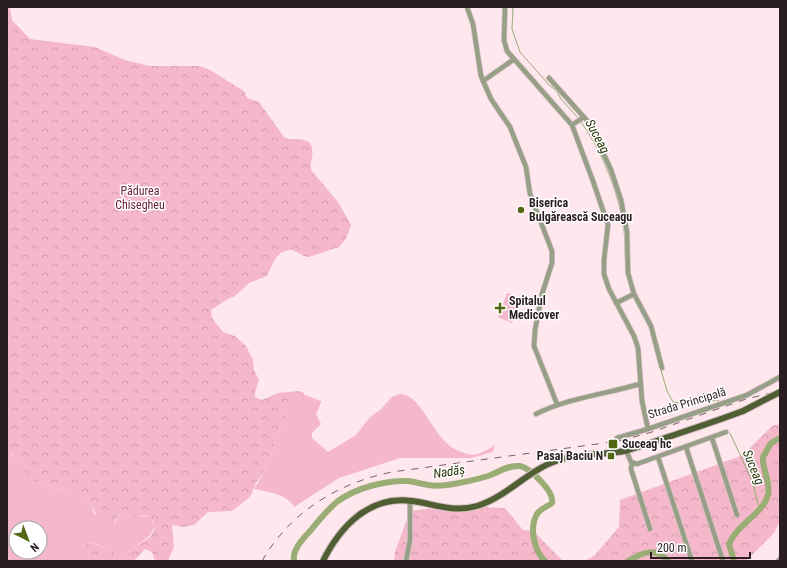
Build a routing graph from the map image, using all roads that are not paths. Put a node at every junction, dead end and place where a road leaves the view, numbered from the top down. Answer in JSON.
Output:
{"nodes":[{"id":1,"x":467,"y":7,"type":"edge"},
{"id":2,"x":505,"y":7,"type":"edge"},
{"id":3,"x":513,"y":60,"type":"junction"},
{"id":4,"x":549,"y":78,"type":"dead end"},
{"id":5,"x":483,"y":81,"type":"junction"},
{"id":6,"x":584,"y":117,"type":"junction"},
{"id":7,"x":573,"y":124,"type":"junction"},
{"id":8,"x":633,"y":294,"type":"junction"},
{"id":9,"x":616,"y":303,"type":"junction"},
{"id":10,"x":662,"y":368,"type":"dead end"},
{"id":11,"x":780,"y":377,"type":"edge"},
{"id":12,"x":640,"y":384,"type":"junction"},
{"id":13,"x":780,"y":392,"type":"edge"},
{"id":14,"x":557,"y":404,"type":"junction"},
{"id":15,"x":536,"y":414,"type":"dead end"},
{"id":16,"x":648,"y":428,"type":"junction"},
{"id":17,"x":726,"y":432,"type":"dead end"},
{"id":18,"x":617,"y":438,"type":"dead end"},
{"id":19,"x":712,"y":438,"type":"junction"},
{"id":20,"x":686,"y":447,"type":"junction"},
{"id":21,"x":626,"y":450,"type":"junction"},
{"id":22,"x":658,"y":457,"type":"junction"},
{"id":23,"x":632,"y":463,"type":"junction"},
{"id":24,"x":410,"y":501,"type":"junction"},
{"id":25,"x":737,"y":516,"type":"dead end"},
{"id":26,"x":650,"y":529,"type":"dead end"},
{"id":27,"x":323,"y":561,"type":"edge"},
{"id":28,"x":406,"y":561,"type":"edge"},
{"id":29,"x":692,"y":561,"type":"edge"},
{"id":30,"x":723,"y":561,"type":"edge"}],
"edges":[{"from":1,"to":5,"type":"street"},
{"from":2,"to":3,"type":"street","name":"Strada Principală"},
{"from":3,"to":5,"type":"street"},
{"from":3,"to":7,"type":"street","name":"Strada Principală"},
{"from":4,"to":6,"type":"street"},
{"from":5,"to":14,"type":"street"},
{"from":6,"to":7,"type":"street"},
{"from":6,"to":8,"type":"street"},
{"from":7,"to":9,"type":"street","name":"Strada Principală"},
{"from":8,"to":9,"type":"street"},
{"from":8,"to":10,"type":"street"},
{"from":9,"to":12,"type":"street","name":"Strada Principală"},
{"from":11,"to":16,"type":"street","name":"Strada Principală"},
{"from":12,"to":14,"type":"street"},
{"from":12,"to":16,"type":"street","name":"Strada Principală"},
{"from":13,"to":21,"type":"main road","bridge":true},
{"from":14,"to":15,"type":"street"},
{"from":16,"to":18,"type":"street"},
{"from":17,"to":19,"type":"street"},
{"from":19,"to":20,"type":"street"},
{"from":19,"to":25,"type":"street"},
{"from":20,"to":22,"type":"street"},
{"from":20,"to":30,"type":"street"},
{"from":21,"to":23,"type":"street"},
{"from":21,"to":24,"type":"main road"},
{"from":22,"to":23,"type":"street"},
{"from":22,"to":29,"type":"street"},
{"from":23,"to":26,"type":"street"},
{"from":24,"to":27,"type":"main road"},
{"from":24,"to":28,"type":"street"}]}
